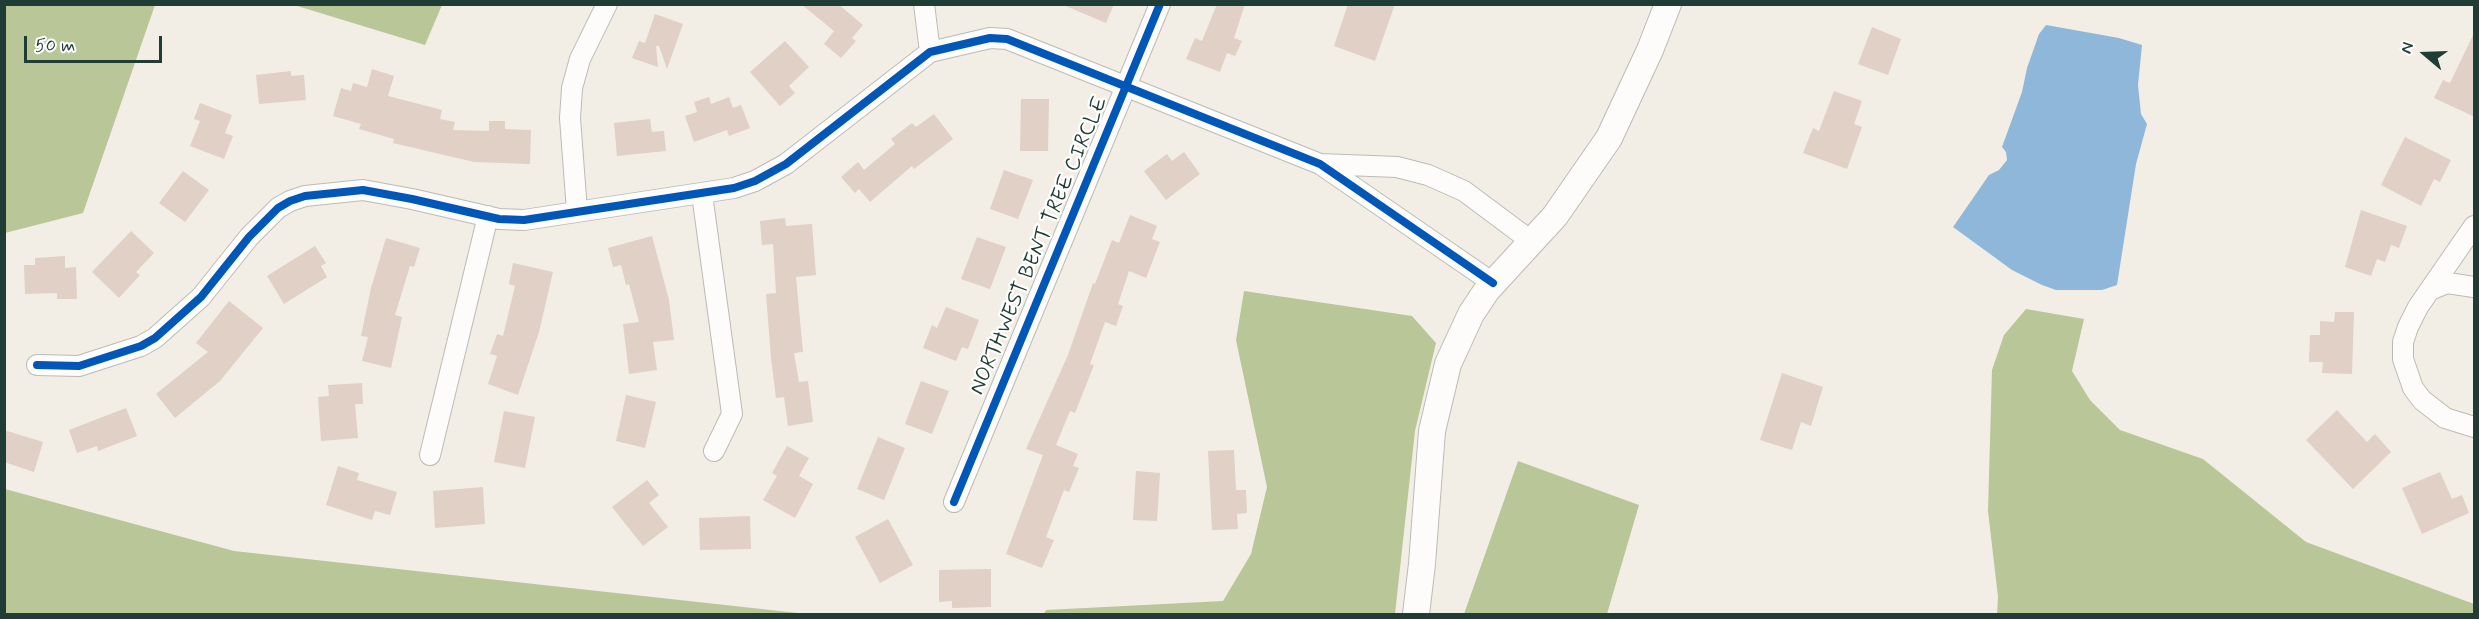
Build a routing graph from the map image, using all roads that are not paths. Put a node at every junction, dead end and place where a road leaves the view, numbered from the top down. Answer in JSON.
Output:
{"nodes":[{"id":1,"x":607,"y":4,"type":"edge"},
{"id":2,"x":924,"y":4,"type":"edge"},
{"id":3,"x":1160,"y":4,"type":"edge"},
{"id":4,"x":1668,"y":4,"type":"edge"},
{"id":5,"x":930,"y":52,"type":"junction"},
{"id":6,"x":1126,"y":85,"type":"junction"},
{"id":7,"x":1320,"y":164,"type":"junction"},
{"id":8,"x":702,"y":194,"type":"junction"},
{"id":9,"x":577,"y":211,"type":"junction"},
{"id":10,"x":488,"y":216,"type":"junction"},
{"id":11,"x":2475,"y":226,"type":"edge"},
{"id":12,"x":1531,"y":241,"type":"junction"},
{"id":13,"x":1493,"y":283,"type":"junction"},
{"id":14,"x":2475,"y":287,"type":"edge"},
{"id":15,"x":2430,"y":290,"type":"junction"},
{"id":16,"x":37,"y":365,"type":"dead end"},
{"id":17,"x":2474,"y":427,"type":"edge"},
{"id":18,"x":714,"y":451,"type":"dead end"},
{"id":19,"x":430,"y":455,"type":"dead end"},
{"id":20,"x":954,"y":502,"type":"dead end"},
{"id":21,"x":1416,"y":615,"type":"edge"}],
"edges":[{"from":1,"to":9,"type":"street"},
{"from":2,"to":5,"type":"street"},
{"from":3,"to":6,"type":"street","name":"NORTHWEST BENT TREE CIRCLE"},
{"from":4,"to":12,"type":"main road"},
{"from":5,"to":6,"type":"street"},
{"from":5,"to":8,"type":"street"},
{"from":6,"to":7,"type":"street"},
{"from":6,"to":20,"type":"street","name":"NORTHWEST BENT TREE CIRCLE"},
{"from":7,"to":12,"type":"street"},
{"from":7,"to":13,"type":"street"},
{"from":8,"to":9,"type":"street"},
{"from":8,"to":18,"type":"street"},
{"from":9,"to":10,"type":"street"},
{"from":10,"to":16,"type":"street"},
{"from":10,"to":19,"type":"street"},
{"from":11,"to":15,"type":"street"},
{"from":12,"to":13,"type":"main road"},
{"from":13,"to":21,"type":"main road"},
{"from":14,"to":15,"type":"street"},
{"from":15,"to":17,"type":"street"}]}
